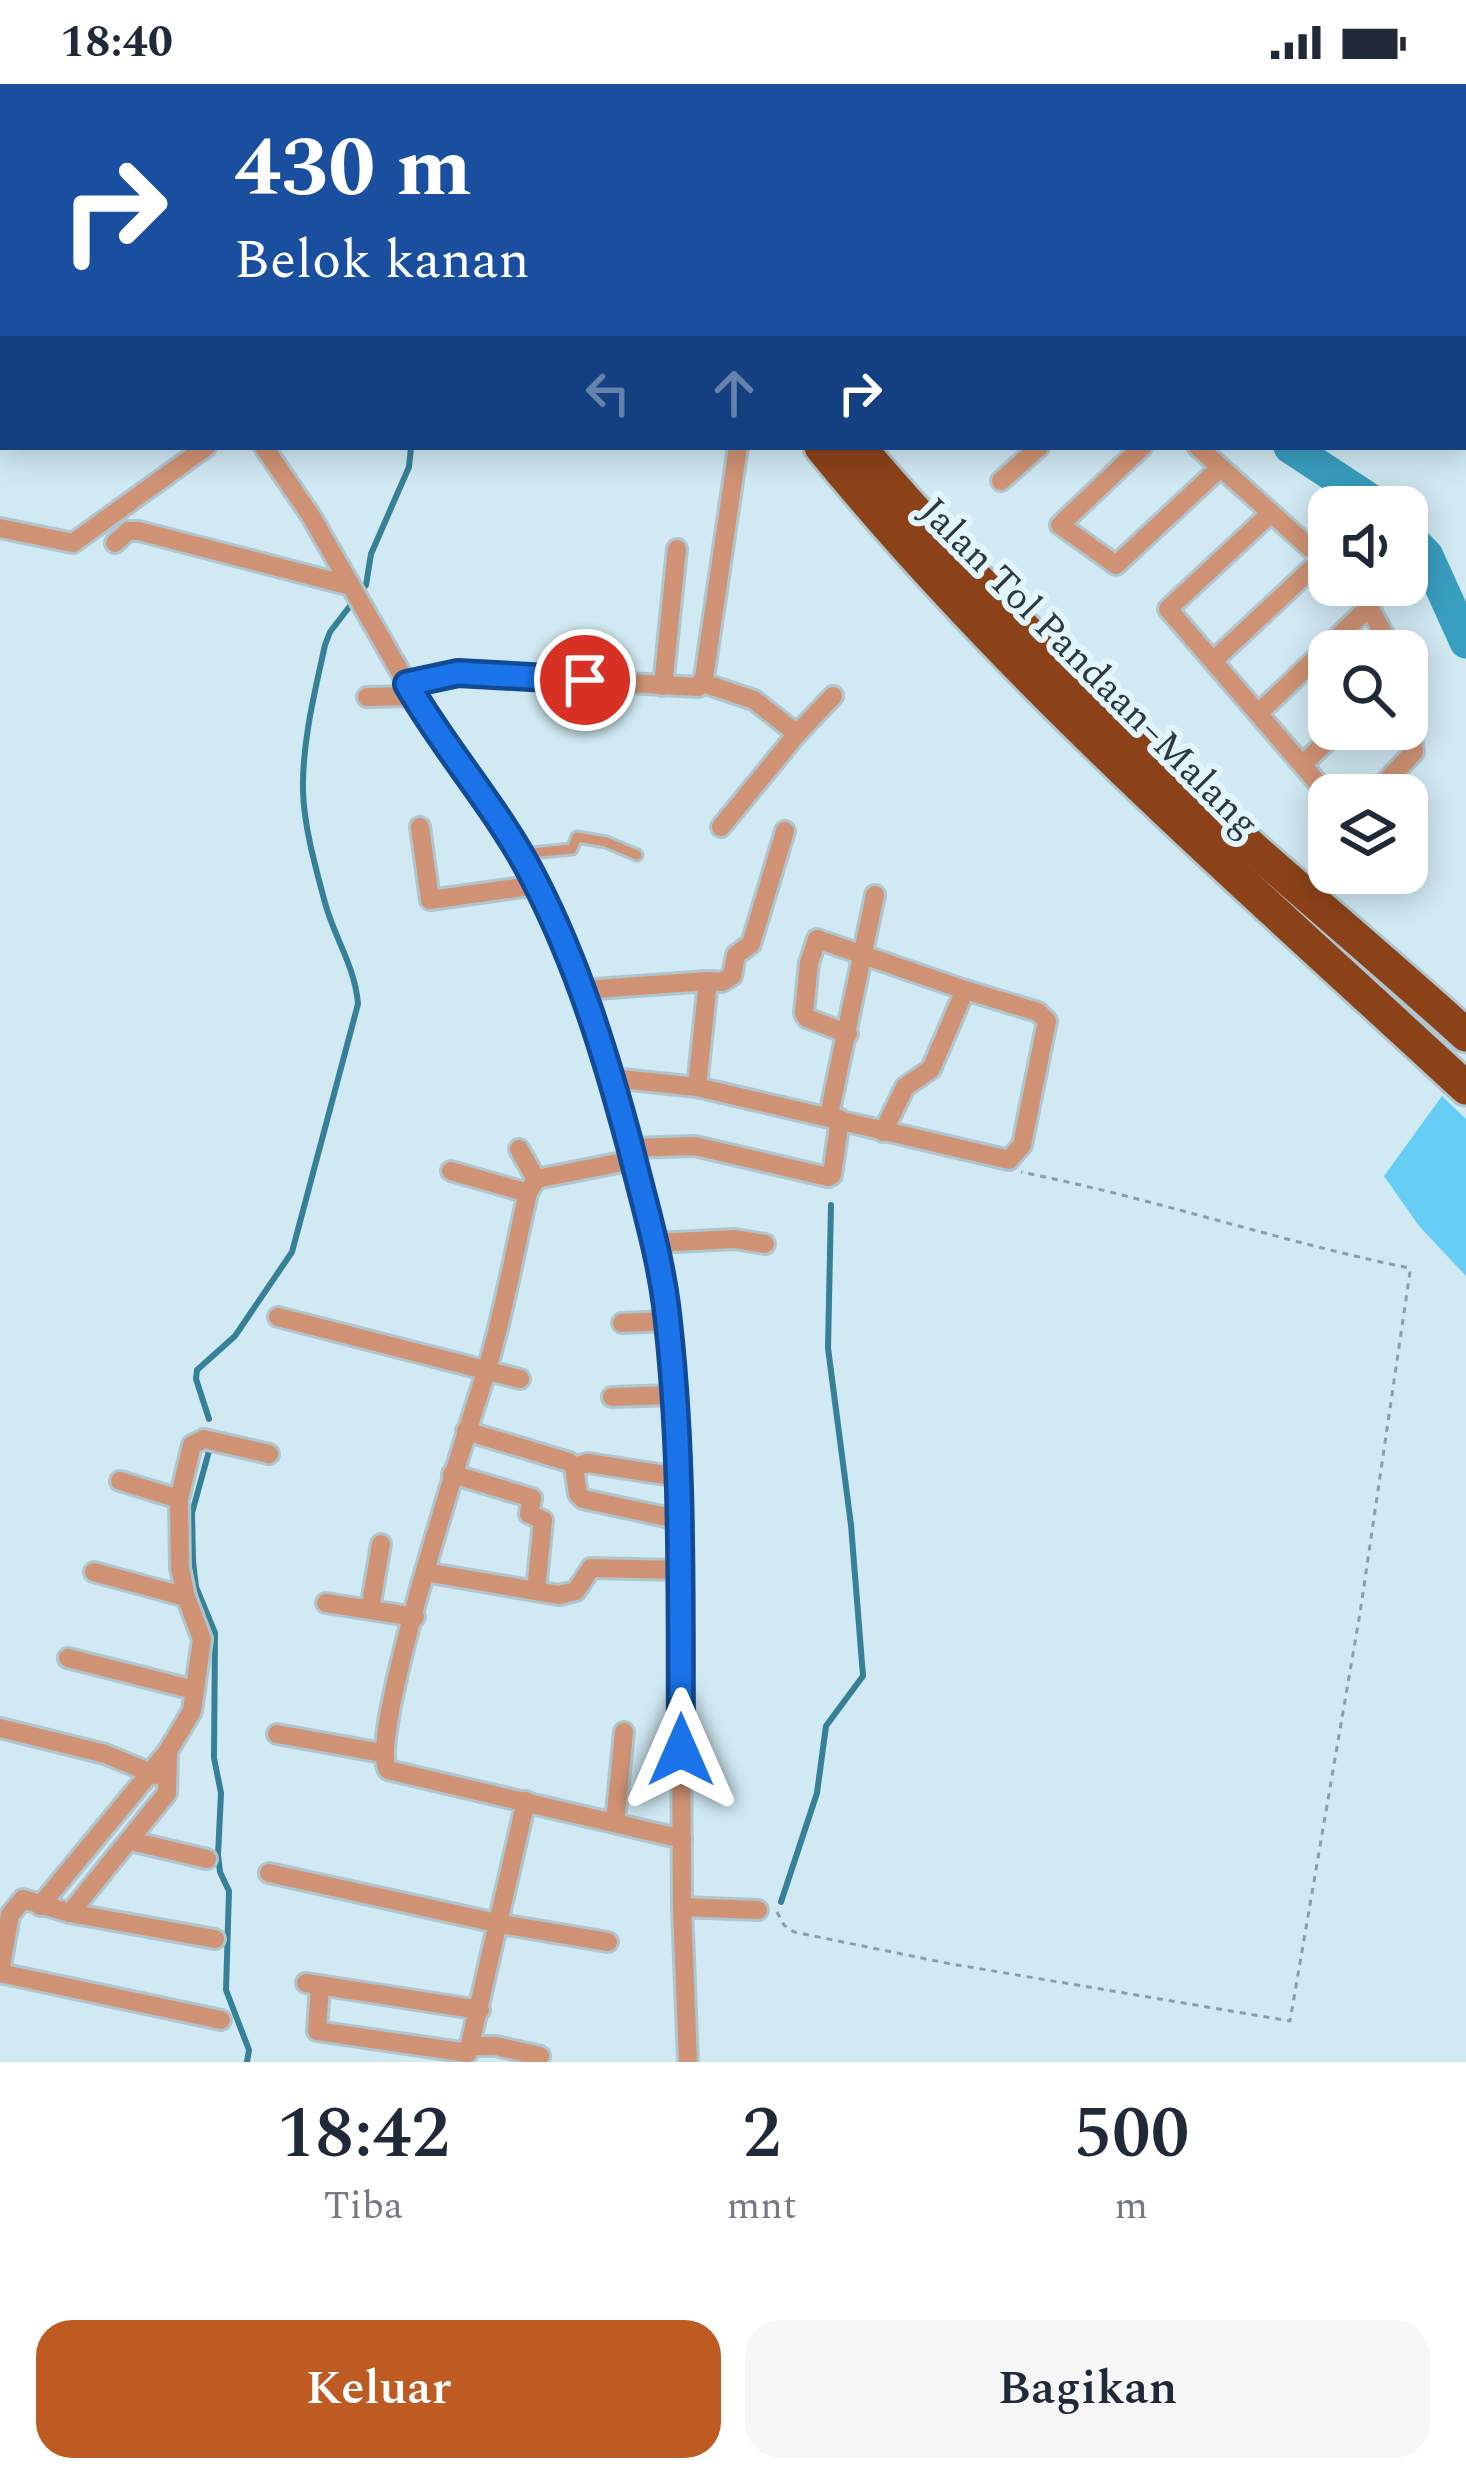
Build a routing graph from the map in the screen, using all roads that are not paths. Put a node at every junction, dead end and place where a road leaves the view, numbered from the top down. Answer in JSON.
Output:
{"nodes":[{"id":1,"x":202,"y":450,"type":"edge"},
{"id":2,"x":266,"y":450,"type":"edge"},
{"id":3,"x":738,"y":450,"type":"edge"},
{"id":4,"x":823,"y":450,"type":"edge"},
{"id":5,"x":862,"y":450,"type":"edge"},
{"id":6,"x":1036,"y":450,"type":"edge"},
{"id":7,"x":1139,"y":450,"type":"edge"},
{"id":8,"x":1201,"y":450,"type":"edge"},
{"id":9,"x":1220,"y":468,"type":"junction"},
{"id":10,"x":1001,"y":482,"type":"dead end"},
{"id":11,"x":1271,"y":513,"type":"junction"},
{"id":12,"x":0,"y":528,"type":"edge"},
{"id":13,"x":116,"y":543,"type":"dead end"},
{"id":14,"x":1308,"y":545,"type":"edge"},
{"id":15,"x":677,"y":549,"type":"dead end"},
{"id":16,"x":1308,"y":577,"type":"edge"},
{"id":17,"x":353,"y":591,"type":"junction"},
{"id":18,"x":1370,"y":608,"type":"joint"},
{"id":19,"x":1382,"y":630,"type":"edge"},
{"id":20,"x":1214,"y":660,"type":"junction"},
{"id":21,"x":703,"y":683,"type":"junction"},
{"id":22,"x":663,"y":686,"type":"junction"},
{"id":23,"x":410,"y":690,"type":"junction"},
{"id":24,"x":833,"y":696,"type":"dead end"},
{"id":25,"x":368,"y":697,"type":"dead end"},
{"id":26,"x":1260,"y":712,"type":"junction"},
{"id":27,"x":797,"y":734,"type":"junction"},
{"id":28,"x":1318,"y":750,"type":"edge"},
{"id":29,"x":1414,"y":750,"type":"edge"},
{"id":30,"x":1303,"y":764,"type":"junction"},
{"id":31,"x":1311,"y":774,"type":"edge"},
{"id":32,"x":1393,"y":774,"type":"edge"},
{"id":33,"x":420,"y":827,"type":"dead end"},
{"id":34,"x":721,"y":827,"type":"dead end"},
{"id":35,"x":785,"y":831,"type":"dead end"},
{"id":36,"x":528,"y":853,"type":"junction"},
{"id":37,"x":637,"y":855,"type":"dead end"},
{"id":38,"x":537,"y":885,"type":"junction"},
{"id":39,"x":875,"y":895,"type":"dead end"},
{"id":40,"x":862,"y":954,"type":"junction"},
{"id":41,"x":708,"y":981,"type":"junction"},
{"id":42,"x":582,"y":990,"type":"junction"},
{"id":43,"x":965,"y":990,"type":"junction"},
{"id":44,"x":848,"y":1034,"type":"junction"},
{"id":45,"x":1466,"y":1035,"type":"edge"},
{"id":46,"x":612,"y":1078,"type":"junction"},
{"id":47,"x":697,"y":1087,"type":"junction"},
{"id":48,"x":1466,"y":1088,"type":"edge"},
{"id":49,"x":836,"y":1121,"type":"junction"},
{"id":50,"x":883,"y":1132,"type":"junction"},
{"id":51,"x":519,"y":1150,"type":"dead end"},
{"id":52,"x":632,"y":1154,"type":"junction"},
{"id":53,"x":451,"y":1171,"type":"dead end"},
{"id":54,"x":532,"y":1186,"type":"junction"},
{"id":55,"x":655,"y":1243,"type":"junction"},
{"id":56,"x":765,"y":1244,"type":"dead end"},
{"id":57,"x":278,"y":1318,"type":"dead end"},
{"id":58,"x":668,"y":1321,"type":"junction"},
{"id":59,"x":622,"y":1323,"type":"dead end"},
{"id":60,"x":487,"y":1370,"type":"junction"},
{"id":61,"x":520,"y":1379,"type":"dead end"},
{"id":62,"x":673,"y":1395,"type":"junction"},
{"id":63,"x":612,"y":1396,"type":"dead end"},
{"id":64,"x":466,"y":1431,"type":"junction"},
{"id":65,"x":269,"y":1454,"type":"dead end"},
{"id":66,"x":574,"y":1467,"type":"junction"},
{"id":67,"x":452,"y":1474,"type":"junction"},
{"id":68,"x":678,"y":1477,"type":"junction"},
{"id":69,"x":120,"y":1481,"type":"dead end"},
{"id":70,"x":179,"y":1499,"type":"junction"},
{"id":71,"x":680,"y":1520,"type":"junction"},
{"id":72,"x":381,"y":1544,"type":"dead end"},
{"id":73,"x":680,"y":1570,"type":"junction"},
{"id":74,"x":94,"y":1572,"type":"dead end"},
{"id":75,"x":425,"y":1572,"type":"junction"},
{"id":76,"x":536,"y":1591,"type":"junction"},
{"id":77,"x":186,"y":1598,"type":"junction"},
{"id":78,"x":326,"y":1603,"type":"dead end"},
{"id":79,"x":370,"y":1609,"type":"junction"},
{"id":80,"x":415,"y":1616,"type":"junction"},
{"id":81,"x":68,"y":1658,"type":"dead end"},
{"id":82,"x":194,"y":1690,"type":"junction"},
{"id":83,"x":0,"y":1728,"type":"edge"},
{"id":84,"x":624,"y":1732,"type":"dead end"},
{"id":85,"x":277,"y":1734,"type":"dead end"},
{"id":86,"x":169,"y":1751,"type":"junction"},
{"id":87,"x":382,"y":1753,"type":"junction"},
{"id":88,"x":150,"y":1771,"type":"junction"},
{"id":89,"x":170,"y":1783,"type":"junction"},
{"id":90,"x":526,"y":1801,"type":"junction"},
{"id":91,"x":615,"y":1822,"type":"junction"},
{"id":92,"x":682,"y":1839,"type":"junction"},
{"id":93,"x":131,"y":1841,"type":"junction"},
{"id":94,"x":207,"y":1859,"type":"dead end"},
{"id":95,"x":268,"y":1873,"type":"dead end"},
{"id":96,"x":40,"y":1906,"type":"junction"},
{"id":97,"x":682,"y":1907,"type":"junction"},
{"id":98,"x":758,"y":1910,"type":"road end"},
{"id":99,"x":70,"y":1913,"type":"junction"},
{"id":100,"x":500,"y":1924,"type":"junction"},
{"id":101,"x":215,"y":1939,"type":"dead end"},
{"id":102,"x":608,"y":1942,"type":"dead end"},
{"id":103,"x":0,"y":1972,"type":"edge"},
{"id":104,"x":480,"y":2010,"type":"junction"},
{"id":105,"x":221,"y":2020,"type":"dead end"},
{"id":106,"x":470,"y":2046,"type":"junction"},
{"id":107,"x":405,"y":2053,"type":"edge"},
{"id":108,"x":540,"y":2056,"type":"dead end"},
{"id":109,"x":688,"y":2062,"type":"edge"}],
"edges":[{"from":1,"to":12,"type":"street"},
{"from":2,"to":17,"type":"street"},
{"from":3,"to":21,"type":"street"},
{"from":4,"to":48,"type":"highway","name":"Jalan Tol Pandaan–Malang"},
{"from":5,"to":45,"type":"highway","name":"Jalan Tol Pandaan–Malang"},
{"from":6,"to":10,"type":"street"},
{"from":7,"to":9,"type":"street"},
{"from":8,"to":9,"type":"street"},
{"from":9,"to":11,"type":"street"},
{"from":11,"to":14,"type":"street"},
{"from":11,"to":20,"type":"street"},
{"from":13,"to":17,"type":"street"},
{"from":15,"to":22,"type":"street"},
{"from":16,"to":20,"type":"street"},
{"from":17,"to":23,"type":"street"},
{"from":18,"to":19,"type":"street"},
{"from":18,"to":26,"type":"street"},
{"from":20,"to":26,"type":"street"},
{"from":21,"to":22,"type":"street"},
{"from":21,"to":27,"type":"street"},
{"from":22,"to":23,"type":"street"},
{"from":23,"to":25,"type":"street"},
{"from":23,"to":36,"type":"street"},
{"from":24,"to":27,"type":"street"},
{"from":26,"to":30,"type":"street"},
{"from":27,"to":34,"type":"street"},
{"from":28,"to":30,"type":"street"},
{"from":29,"to":32,"type":"street"},
{"from":30,"to":31,"type":"street"},
{"from":33,"to":38,"type":"street"},
{"from":35,"to":41,"type":"street"},
{"from":36,"to":37,"type":"lane"},
{"from":36,"to":38,"type":"street"},
{"from":38,"to":42,"type":"street"},
{"from":39,"to":40,"type":"street"},
{"from":40,"to":43,"type":"street"},
{"from":40,"to":44,"type":"street"},
{"from":40,"to":44,"type":"street"},
{"from":41,"to":42,"type":"street"},
{"from":41,"to":47,"type":"street"},
{"from":42,"to":46,"type":"street"},
{"from":43,"to":50,"type":"street"},
{"from":43,"to":50,"type":"street"},
{"from":44,"to":49,"type":"street"},
{"from":46,"to":47,"type":"street"},
{"from":46,"to":52,"type":"street"},
{"from":47,"to":49,"type":"street"},
{"from":49,"to":50,"type":"street"},
{"from":49,"to":52,"type":"street"},
{"from":51,"to":54,"type":"street"},
{"from":52,"to":54,"type":"street"},
{"from":52,"to":55,"type":"street"},
{"from":53,"to":54,"type":"street"},
{"from":54,"to":60,"type":"street"},
{"from":55,"to":56,"type":"street"},
{"from":55,"to":58,"type":"street"},
{"from":57,"to":60,"type":"street"},
{"from":58,"to":59,"type":"street"},
{"from":58,"to":62,"type":"street"},
{"from":60,"to":61,"type":"street"},
{"from":60,"to":64,"type":"street"},
{"from":62,"to":63,"type":"street"},
{"from":62,"to":68,"type":"street"},
{"from":64,"to":66,"type":"street"},
{"from":64,"to":67,"type":"street"},
{"from":65,"to":70,"type":"street"},
{"from":66,"to":68,"type":"street"},
{"from":66,"to":71,"type":"street"},
{"from":67,"to":75,"type":"street"},
{"from":67,"to":76,"type":"street"},
{"from":68,"to":71,"type":"street"},
{"from":69,"to":70,"type":"street"},
{"from":70,"to":77,"type":"street"},
{"from":71,"to":73,"type":"street"},
{"from":72,"to":79,"type":"street"},
{"from":73,"to":76,"type":"street"},
{"from":73,"to":92,"type":"street"},
{"from":74,"to":77,"type":"street"},
{"from":75,"to":76,"type":"street"},
{"from":75,"to":80,"type":"street"},
{"from":77,"to":82,"type":"street"},
{"from":78,"to":79,"type":"street"},
{"from":79,"to":80,"type":"street"},
{"from":80,"to":87,"type":"street"},
{"from":81,"to":82,"type":"street"},
{"from":82,"to":86,"type":"street"},
{"from":83,"to":88,"type":"street"},
{"from":84,"to":91,"type":"street"},
{"from":85,"to":87,"type":"street"},
{"from":86,"to":88,"type":"street"},
{"from":86,"to":89,"type":"street"},
{"from":87,"to":90,"type":"street"},
{"from":88,"to":89,"type":"street"},
{"from":88,"to":96,"type":"street"},
{"from":89,"to":93,"type":"street"},
{"from":90,"to":91,"type":"street"},
{"from":90,"to":100,"type":"street"},
{"from":91,"to":92,"type":"street"},
{"from":92,"to":97,"type":"street"},
{"from":93,"to":94,"type":"street"},
{"from":93,"to":99,"type":"street"},
{"from":95,"to":100,"type":"street"},
{"from":96,"to":99,"type":"street"},
{"from":96,"to":103,"type":"street"},
{"from":97,"to":98,"type":"street"},
{"from":97,"to":109,"type":"street"},
{"from":99,"to":101,"type":"street"},
{"from":100,"to":102,"type":"street"},
{"from":100,"to":104,"type":"street"},
{"from":103,"to":105,"type":"street"},
{"from":104,"to":106,"type":"street"},
{"from":104,"to":107,"type":"street"},
{"from":106,"to":107,"type":"street"},
{"from":106,"to":108,"type":"street"}]}
